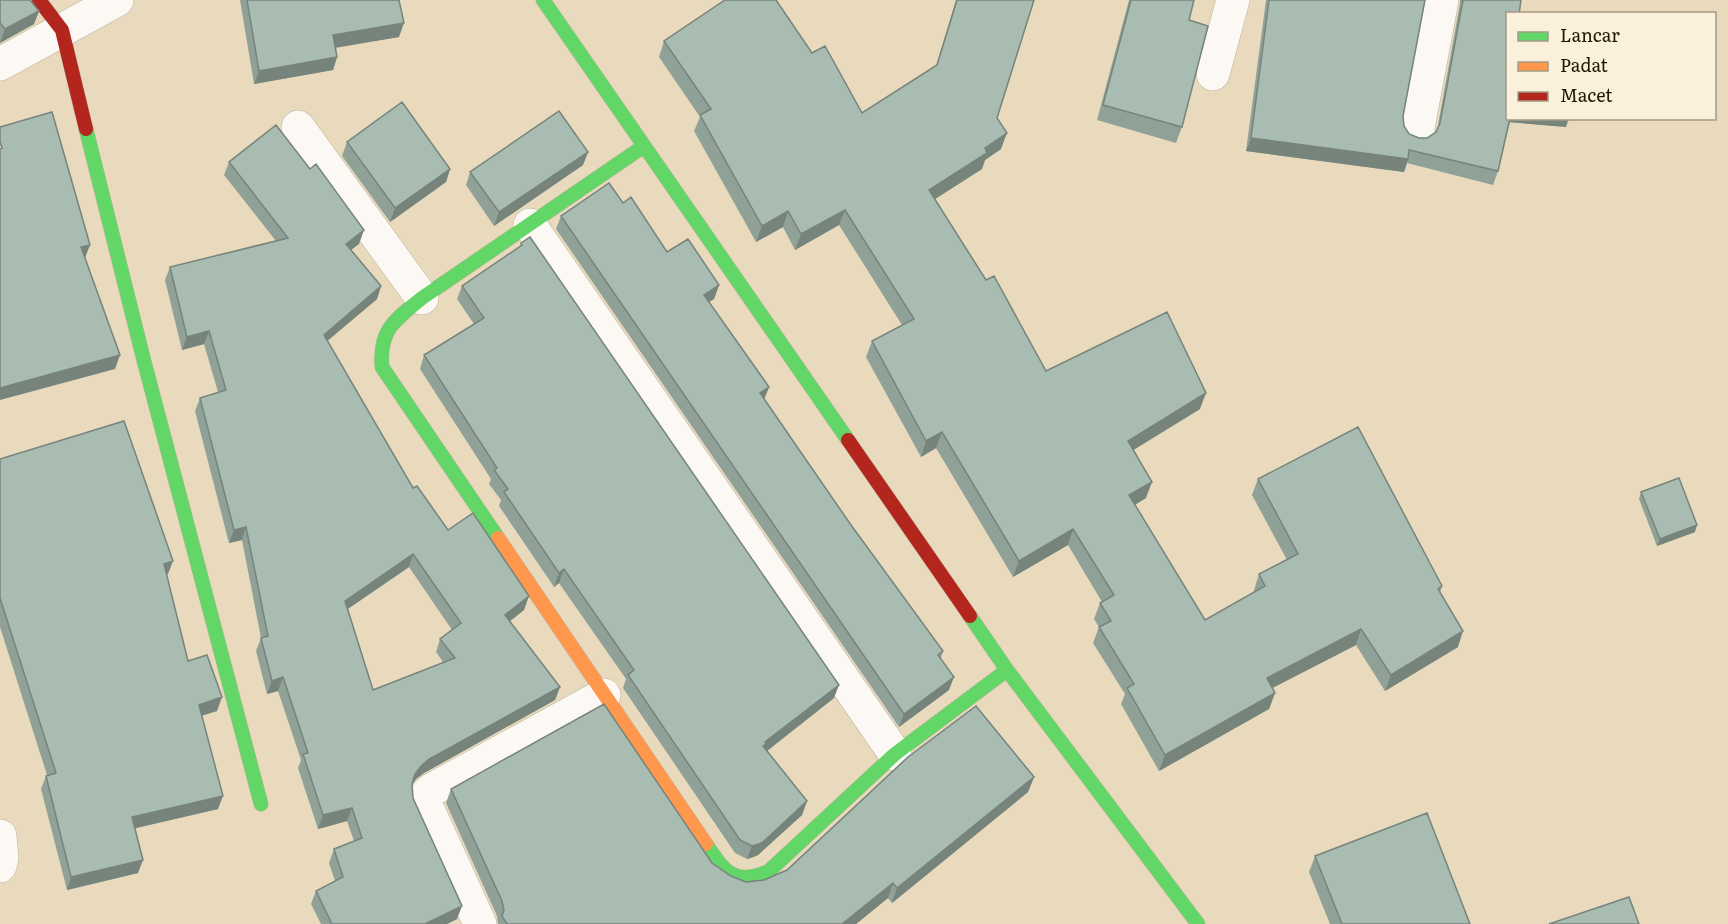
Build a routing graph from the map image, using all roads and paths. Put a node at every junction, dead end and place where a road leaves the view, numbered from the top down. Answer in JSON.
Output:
{"nodes":[{"id":1,"x":39,"y":0,"type":"edge"},
{"id":2,"x":117,"y":0,"type":"edge"},
{"id":3,"x":543,"y":0,"type":"edge"},
{"id":4,"x":1233,"y":0,"type":"edge"},
{"id":5,"x":1442,"y":0,"type":"edge"},
{"id":6,"x":62,"y":30,"type":"junction"},
{"id":7,"x":0,"y":64,"type":"edge"},
{"id":8,"x":1213,"y":74,"type":"dead end"},
{"id":9,"x":298,"y":127,"type":"dead end"},
{"id":10,"x":1417,"y":133,"type":"dead end"},
{"id":11,"x":644,"y":146,"type":"junction"},
{"id":12,"x":530,"y":225,"type":"junction"},
{"id":13,"x":422,"y":298,"type":"junction"},
{"id":14,"x":1006,"y":670,"type":"junction"},
{"id":15,"x":604,"y":695,"type":"junction"},
{"id":16,"x":895,"y":754,"type":"junction"},
{"id":17,"x":261,"y":804,"type":"dead end"},
{"id":18,"x":0,"y":836,"type":"edge"},
{"id":19,"x":0,"y":866,"type":"edge"},
{"id":20,"x":480,"y":924,"type":"edge"},
{"id":21,"x":1198,"y":924,"type":"edge"}],
"edges":[{"from":1,"to":6,"type":"street"},
{"from":2,"to":6,"type":"street"},
{"from":3,"to":11,"type":"street"},
{"from":4,"to":8,"type":"street"},
{"from":5,"to":10,"type":"street"},
{"from":6,"to":7,"type":"street"},
{"from":6,"to":17,"type":"street"},
{"from":9,"to":13,"type":"street"},
{"from":11,"to":12,"type":"street"},
{"from":11,"to":14,"type":"street"},
{"from":12,"to":13,"type":"street"},
{"from":12,"to":16,"type":"street"},
{"from":13,"to":15,"type":"street"},
{"from":14,"to":16,"type":"street"},
{"from":14,"to":21,"type":"street"},
{"from":15,"to":16,"type":"street"},
{"from":15,"to":20,"type":"street"},
{"from":18,"to":19,"type":"street"}]}
